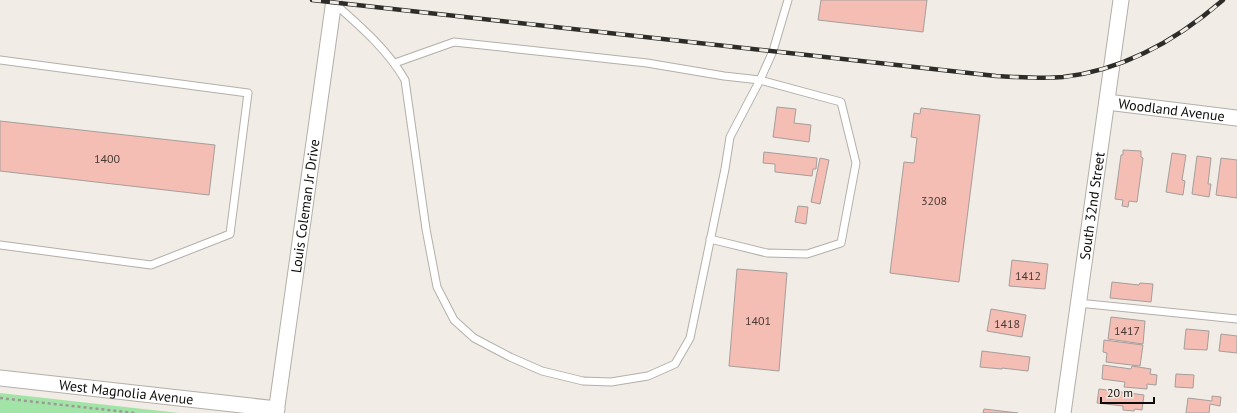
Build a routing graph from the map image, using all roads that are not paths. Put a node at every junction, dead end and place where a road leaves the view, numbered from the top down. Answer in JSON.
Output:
{"nodes":[{"id":1,"x":788,"y":0,"type":"edge"},
{"id":2,"x":1121,"y":0,"type":"edge"},
{"id":3,"x":334,"y":1,"type":"edge"},
{"id":4,"x":0,"y":60,"type":"edge"},
{"id":5,"x":395,"y":63,"type":"junction"},
{"id":6,"x":760,"y":80,"type":"junction"},
{"id":7,"x":1107,"y":102,"type":"junction"},
{"id":8,"x":1237,"y":118,"type":"edge"},
{"id":9,"x":710,"y":239,"type":"junction"},
{"id":10,"x":0,"y":245,"type":"edge"},
{"id":11,"x":1078,"y":303,"type":"junction"},
{"id":12,"x":1237,"y":319,"type":"edge"},
{"id":13,"x":0,"y":378,"type":"edge"},
{"id":14,"x":277,"y":411,"type":"edge"},
{"id":15,"x":1063,"y":413,"type":"edge"}],
"edges":[{"from":1,"to":6,"type":"lane"},
{"from":2,"to":7,"type":"street","name":"South 32nd Street"},
{"from":3,"to":5,"type":"lane"},
{"from":3,"to":14,"type":"street","name":"Louis Coleman Jr Drive"},
{"from":4,"to":10,"type":"lane"},
{"from":5,"to":6,"type":"lane"},
{"from":5,"to":9,"type":"lane"},
{"from":6,"to":9,"type":"lane"},
{"from":6,"to":9,"type":"lane"},
{"from":7,"to":8,"type":"street","name":"Woodland Avenue"},
{"from":7,"to":11,"type":"street","name":"South 32nd Street"},
{"from":11,"to":12,"type":"lane"},
{"from":11,"to":15,"type":"street","name":"South 32nd Street"},
{"from":13,"to":14,"type":"street","name":"West Magnolia Avenue"}]}
